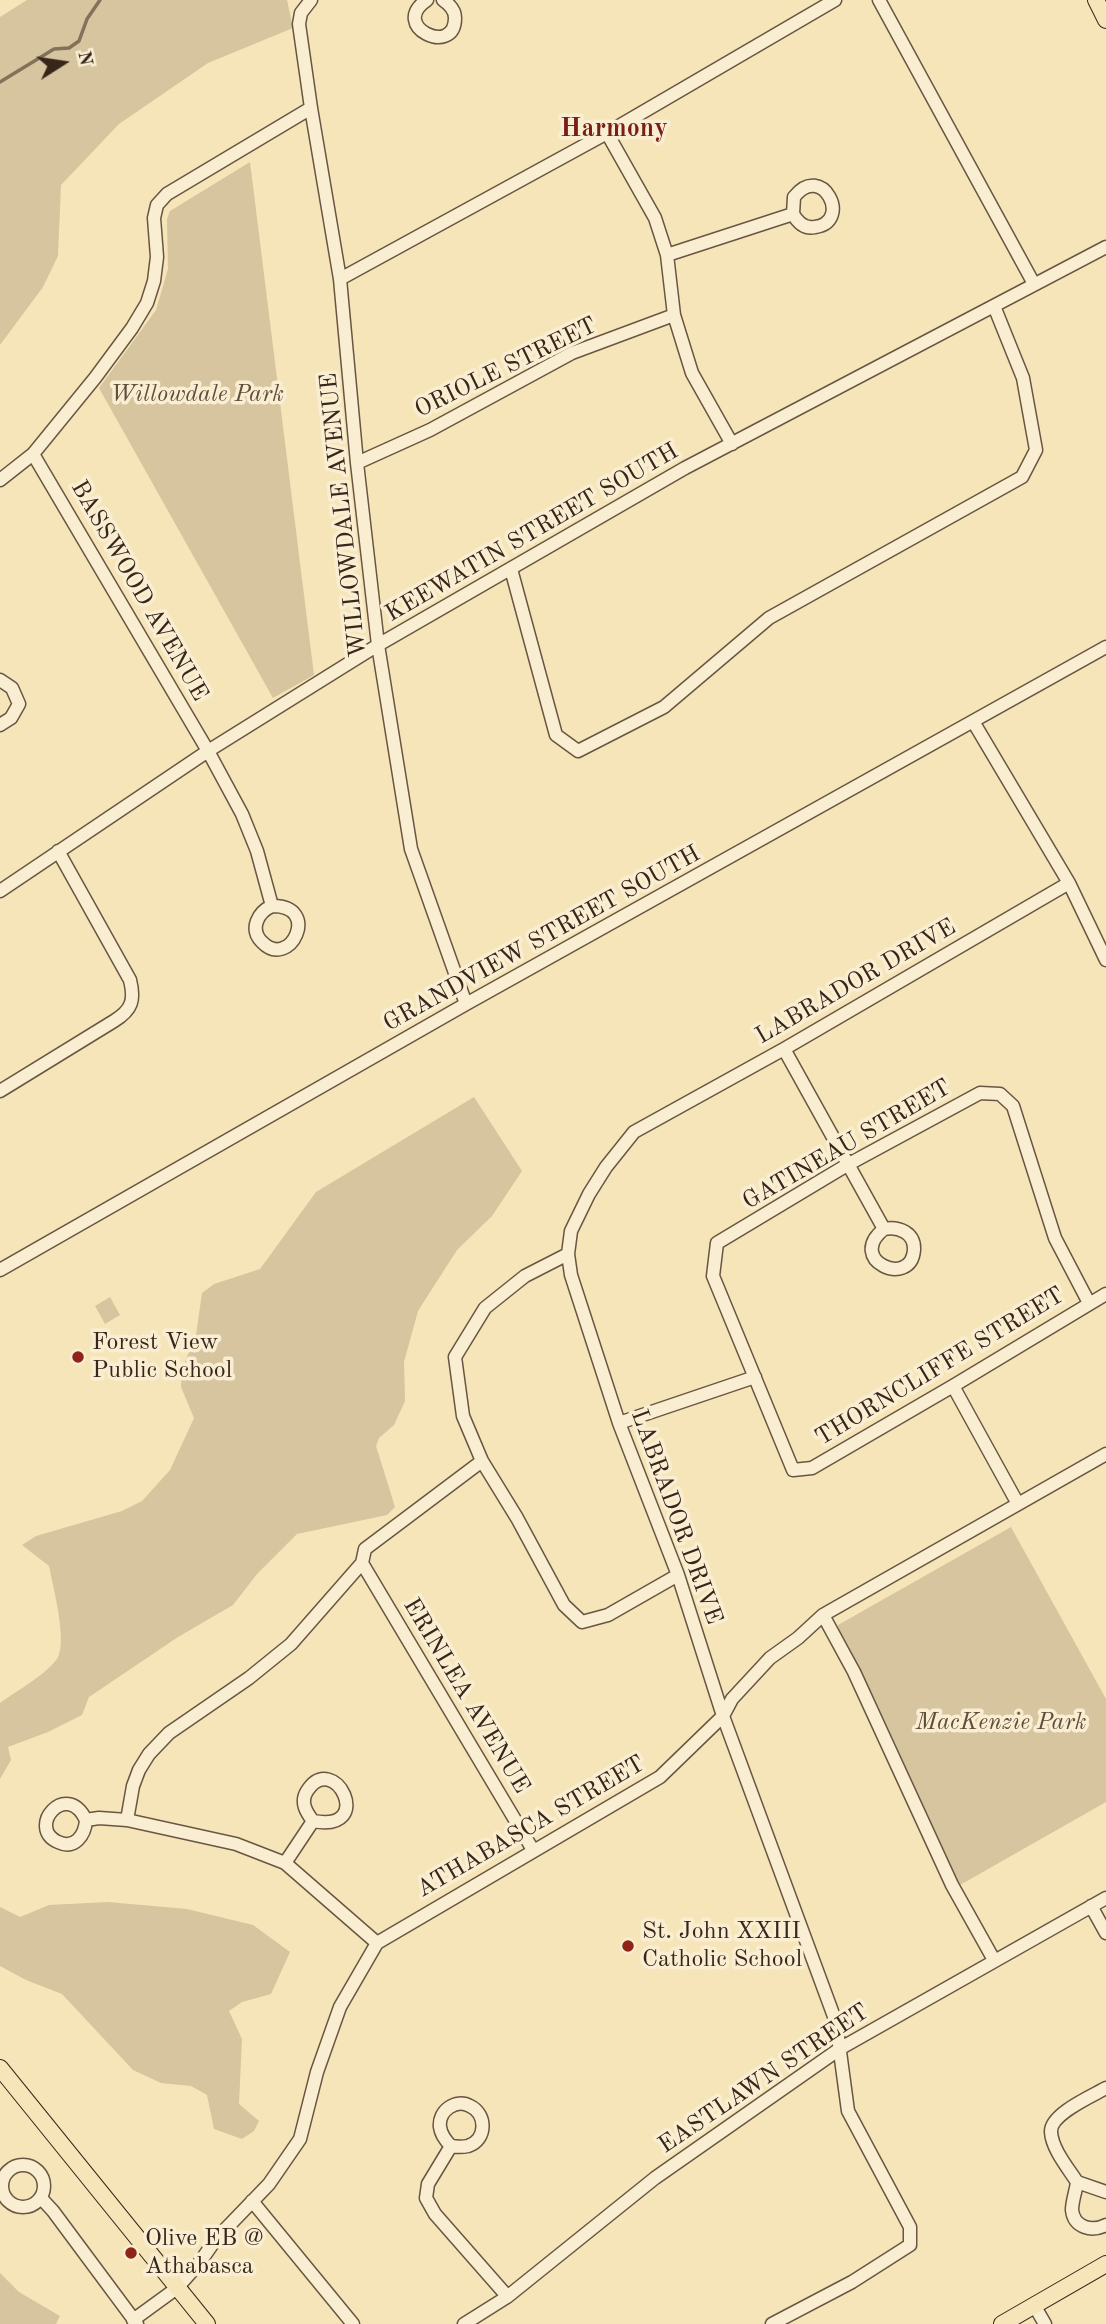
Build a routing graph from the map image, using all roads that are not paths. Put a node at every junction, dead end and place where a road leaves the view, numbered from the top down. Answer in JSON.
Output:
{"nodes":[{"id":1,"x":311,"y":0,"type":"edge"},
{"id":2,"x":443,"y":0,"type":"edge"},
{"id":3,"x":835,"y":0,"type":"edge"},
{"id":4,"x":879,"y":0,"type":"edge"},
{"id":5,"x":1096,"y":0,"type":"edge"},
{"id":6,"x":423,"y":1,"type":"edge"},
{"id":7,"x":1106,"y":20,"type":"edge"},
{"id":8,"x":310,"y":108,"type":"junction"},
{"id":9,"x":607,"y":133,"type":"junction"},
{"id":10,"x":793,"y":214,"type":"dead end"},
{"id":11,"x":1106,"y":247,"type":"edge"},
{"id":12,"x":667,"y":255,"type":"junction"},
{"id":13,"x":340,"y":279,"type":"junction"},
{"id":14,"x":1034,"y":284,"type":"junction"},
{"id":15,"x":994,"y":306,"type":"junction"},
{"id":16,"x":674,"y":315,"type":"junction"},
{"id":17,"x":732,"y":444,"type":"junction"},
{"id":18,"x":33,"y":454,"type":"junction"},
{"id":19,"x":357,"y":463,"type":"junction"},
{"id":20,"x":0,"y":480,"type":"edge"},
{"id":21,"x":511,"y":569,"type":"junction"},
{"id":22,"x":378,"y":645,"type":"junction"},
{"id":23,"x":1106,"y":647,"type":"edge"},
{"id":24,"x":0,"y":680,"type":"edge"},
{"id":25,"x":974,"y":723,"type":"junction"},
{"id":26,"x":0,"y":725,"type":"edge"},
{"id":27,"x":208,"y":751,"type":"junction"},
{"id":28,"x":58,"y":851,"type":"junction"},
{"id":29,"x":1069,"y":883,"type":"junction"},
{"id":30,"x":0,"y":891,"type":"edge"},
{"id":31,"x":272,"y":906,"type":"dead end"},
{"id":32,"x":1106,"y":960,"type":"edge"},
{"id":33,"x":466,"y":1004,"type":"junction"},
{"id":34,"x":783,"y":1049,"type":"junction"},
{"id":35,"x":0,"y":1091,"type":"edge"},
{"id":36,"x":847,"y":1165,"type":"junction"},
{"id":37,"x":884,"y":1229,"type":"dead end"},
{"id":38,"x":568,"y":1254,"type":"junction"},
{"id":39,"x":0,"y":1270,"type":"edge"},
{"id":40,"x":1106,"y":1294,"type":"edge"},
{"id":41,"x":1089,"y":1303,"type":"junction"},
{"id":42,"x":755,"y":1377,"type":"junction"},
{"id":43,"x":953,"y":1387,"type":"junction"},
{"id":44,"x":619,"y":1423,"type":"junction"},
{"id":45,"x":1106,"y":1454,"type":"edge"},
{"id":46,"x":482,"y":1461,"type":"junction"},
{"id":47,"x":1018,"y":1504,"type":"junction"},
{"id":48,"x":362,"y":1563,"type":"junction"},
{"id":49,"x":678,"y":1575,"type":"junction"},
{"id":50,"x":823,"y":1615,"type":"junction"},
{"id":51,"x":723,"y":1716,"type":"junction"},
{"id":52,"x":86,"y":1820,"type":"dead end"},
{"id":53,"x":127,"y":1820,"type":"junction"},
{"id":54,"x":313,"y":1821,"type":"dead end"},
{"id":55,"x":533,"y":1850,"type":"junction"},
{"id":56,"x":285,"y":1863,"type":"junction"},
{"id":57,"x":1106,"y":1898,"type":"edge"},
{"id":58,"x":1091,"y":1906,"type":"junction"},
{"id":59,"x":1106,"y":1933,"type":"edge"},
{"id":60,"x":377,"y":1943,"type":"junction"},
{"id":61,"x":994,"y":1960,"type":"junction"},
{"id":62,"x":841,"y":2048,"type":"junction"},
{"id":63,"x":0,"y":2068,"type":"edge"},
{"id":64,"x":1106,"y":2088,"type":"edge"},
{"id":65,"x":451,"y":2146,"type":"dead end"},
{"id":66,"x":1077,"y":2182,"type":"junction"},
{"id":67,"x":1106,"y":2192,"type":"edge"},
{"id":68,"x":41,"y":2198,"type":"dead end"},
{"id":69,"x":252,"y":2201,"type":"junction"},
{"id":70,"x":1106,"y":2225,"type":"edge"},
{"id":71,"x":1106,"y":2264,"type":"edge"},
{"id":72,"x":177,"y":2288,"type":"junction"},
{"id":73,"x":507,"y":2296,"type":"junction"},
{"id":74,"x":1034,"y":2305,"type":"junction"},
{"id":75,"x":135,"y":2322,"type":"edge"},
{"id":76,"x":207,"y":2324,"type":"edge"},
{"id":77,"x":353,"y":2324,"type":"edge"},
{"id":78,"x":464,"y":2324,"type":"edge"},
{"id":79,"x":772,"y":2324,"type":"edge"},
{"id":80,"x":1002,"y":2324,"type":"edge"},
{"id":81,"x":1045,"y":2324,"type":"edge"}],
"edges":[{"from":1,"to":8,"type":"street","name":"WILLOWDALE AVENUE"},
{"from":2,"to":6,"type":"street"},
{"from":3,"to":9,"type":"street"},
{"from":4,"to":14,"type":"street"},
{"from":5,"to":7,"type":"main road"},
{"from":8,"to":13,"type":"street","name":"WILLOWDALE AVENUE"},
{"from":8,"to":18,"type":"street"},
{"from":9,"to":12,"type":"street"},
{"from":9,"to":13,"type":"street"},
{"from":10,"to":12,"type":"street"},
{"from":11,"to":14,"type":"street","name":"KEEWATIN STREET SOUTH"},
{"from":12,"to":16,"type":"street"},
{"from":13,"to":19,"type":"street","name":"WILLOWDALE AVENUE"},
{"from":14,"to":15,"type":"street","name":"KEEWATIN STREET SOUTH"},
{"from":15,"to":17,"type":"street","name":"KEEWATIN STREET SOUTH"},
{"from":15,"to":21,"type":"street"},
{"from":16,"to":17,"type":"street"},
{"from":16,"to":19,"type":"street","name":"ORIOLE STREET"},
{"from":17,"to":21,"type":"street","name":"KEEWATIN STREET SOUTH"},
{"from":18,"to":20,"type":"street"},
{"from":18,"to":27,"type":"street","name":"BASSWOOD AVENUE"},
{"from":19,"to":22,"type":"street","name":"WILLOWDALE AVENUE"},
{"from":21,"to":22,"type":"street","name":"KEEWATIN STREET SOUTH"},
{"from":22,"to":27,"type":"street","name":"KEEWATIN STREET SOUTH"},
{"from":22,"to":33,"type":"street","name":"WILLOWDALE AVENUE"},
{"from":23,"to":25,"type":"street","name":"GRANDVIEW STREET SOUTH"},
{"from":24,"to":26,"type":"street"},
{"from":25,"to":29,"type":"street"},
{"from":25,"to":33,"type":"street","name":"GRANDVIEW STREET SOUTH"},
{"from":27,"to":28,"type":"street","name":"KEEWATIN STREET SOUTH"},
{"from":27,"to":31,"type":"street","name":"BASSWOOD AVENUE"},
{"from":28,"to":30,"type":"street","name":"KEEWATIN STREET SOUTH"},
{"from":28,"to":35,"type":"street"},
{"from":29,"to":32,"type":"street"},
{"from":29,"to":34,"type":"street","name":"LABRADOR DRIVE"},
{"from":33,"to":39,"type":"street","name":"GRANDVIEW STREET SOUTH"},
{"from":34,"to":36,"type":"street"},
{"from":34,"to":38,"type":"street","name":"LABRADOR DRIVE"},
{"from":36,"to":37,"type":"street"},
{"from":36,"to":41,"type":"street","name":"GATINEAU STREET"},
{"from":36,"to":42,"type":"street","name":"GATINEAU STREET"},
{"from":38,"to":44,"type":"street","name":"LABRADOR DRIVE"},
{"from":38,"to":46,"type":"street"},
{"from":40,"to":41,"type":"street","name":"THORNCLIFFE STREET"},
{"from":41,"to":43,"type":"street","name":"THORNCLIFFE STREET"},
{"from":42,"to":43,"type":"street","name":"THORNCLIFFE STREET"},
{"from":42,"to":44,"type":"street"},
{"from":43,"to":47,"type":"street"},
{"from":44,"to":49,"type":"street","name":"LABRADOR DRIVE"},
{"from":45,"to":47,"type":"street","name":"ATHABASCA STREET"},
{"from":46,"to":48,"type":"street"},
{"from":46,"to":49,"type":"street"},
{"from":47,"to":50,"type":"street","name":"ATHABASCA STREET"},
{"from":48,"to":53,"type":"street"},
{"from":48,"to":55,"type":"street","name":"ERINLEA AVENUE"},
{"from":49,"to":51,"type":"street","name":"LABRADOR DRIVE"},
{"from":50,"to":51,"type":"street","name":"ATHABASCA STREET"},
{"from":50,"to":61,"type":"street"},
{"from":51,"to":55,"type":"street","name":"ATHABASCA STREET"},
{"from":51,"to":62,"type":"street","name":"LABRADOR DRIVE"},
{"from":52,"to":53,"type":"street"},
{"from":53,"to":56,"type":"street"},
{"from":54,"to":56,"type":"street"},
{"from":55,"to":60,"type":"street","name":"ATHABASCA STREET"},
{"from":56,"to":60,"type":"street"},
{"from":57,"to":58,"type":"street","name":"EASTLAWN STREET"},
{"from":58,"to":59,"type":"street"},
{"from":58,"to":61,"type":"street","name":"EASTLAWN STREET"},
{"from":60,"to":69,"type":"street","name":"ATHABASCA STREET"},
{"from":61,"to":62,"type":"street","name":"EASTLAWN STREET"},
{"from":62,"to":73,"type":"street","name":"EASTLAWN STREET"},
{"from":62,"to":79,"type":"street","name":"LABRADOR DRIVE"},
{"from":63,"to":72,"type":"main road"},
{"from":64,"to":66,"type":"street"},
{"from":65,"to":73,"type":"street"},
{"from":66,"to":67,"type":"street"},
{"from":66,"to":70,"type":"street"},
{"from":68,"to":75,"type":"street"},
{"from":69,"to":72,"type":"street","name":"ATHABASCA STREET"},
{"from":69,"to":77,"type":"street"},
{"from":71,"to":74,"type":"main road"},
{"from":72,"to":75,"type":"street","name":"ATHABASCA STREET"},
{"from":72,"to":76,"type":"main road"},
{"from":73,"to":78,"type":"street","name":"EASTLAWN STREET"},
{"from":74,"to":80,"type":"main road"},
{"from":74,"to":81,"type":"street"}]}
